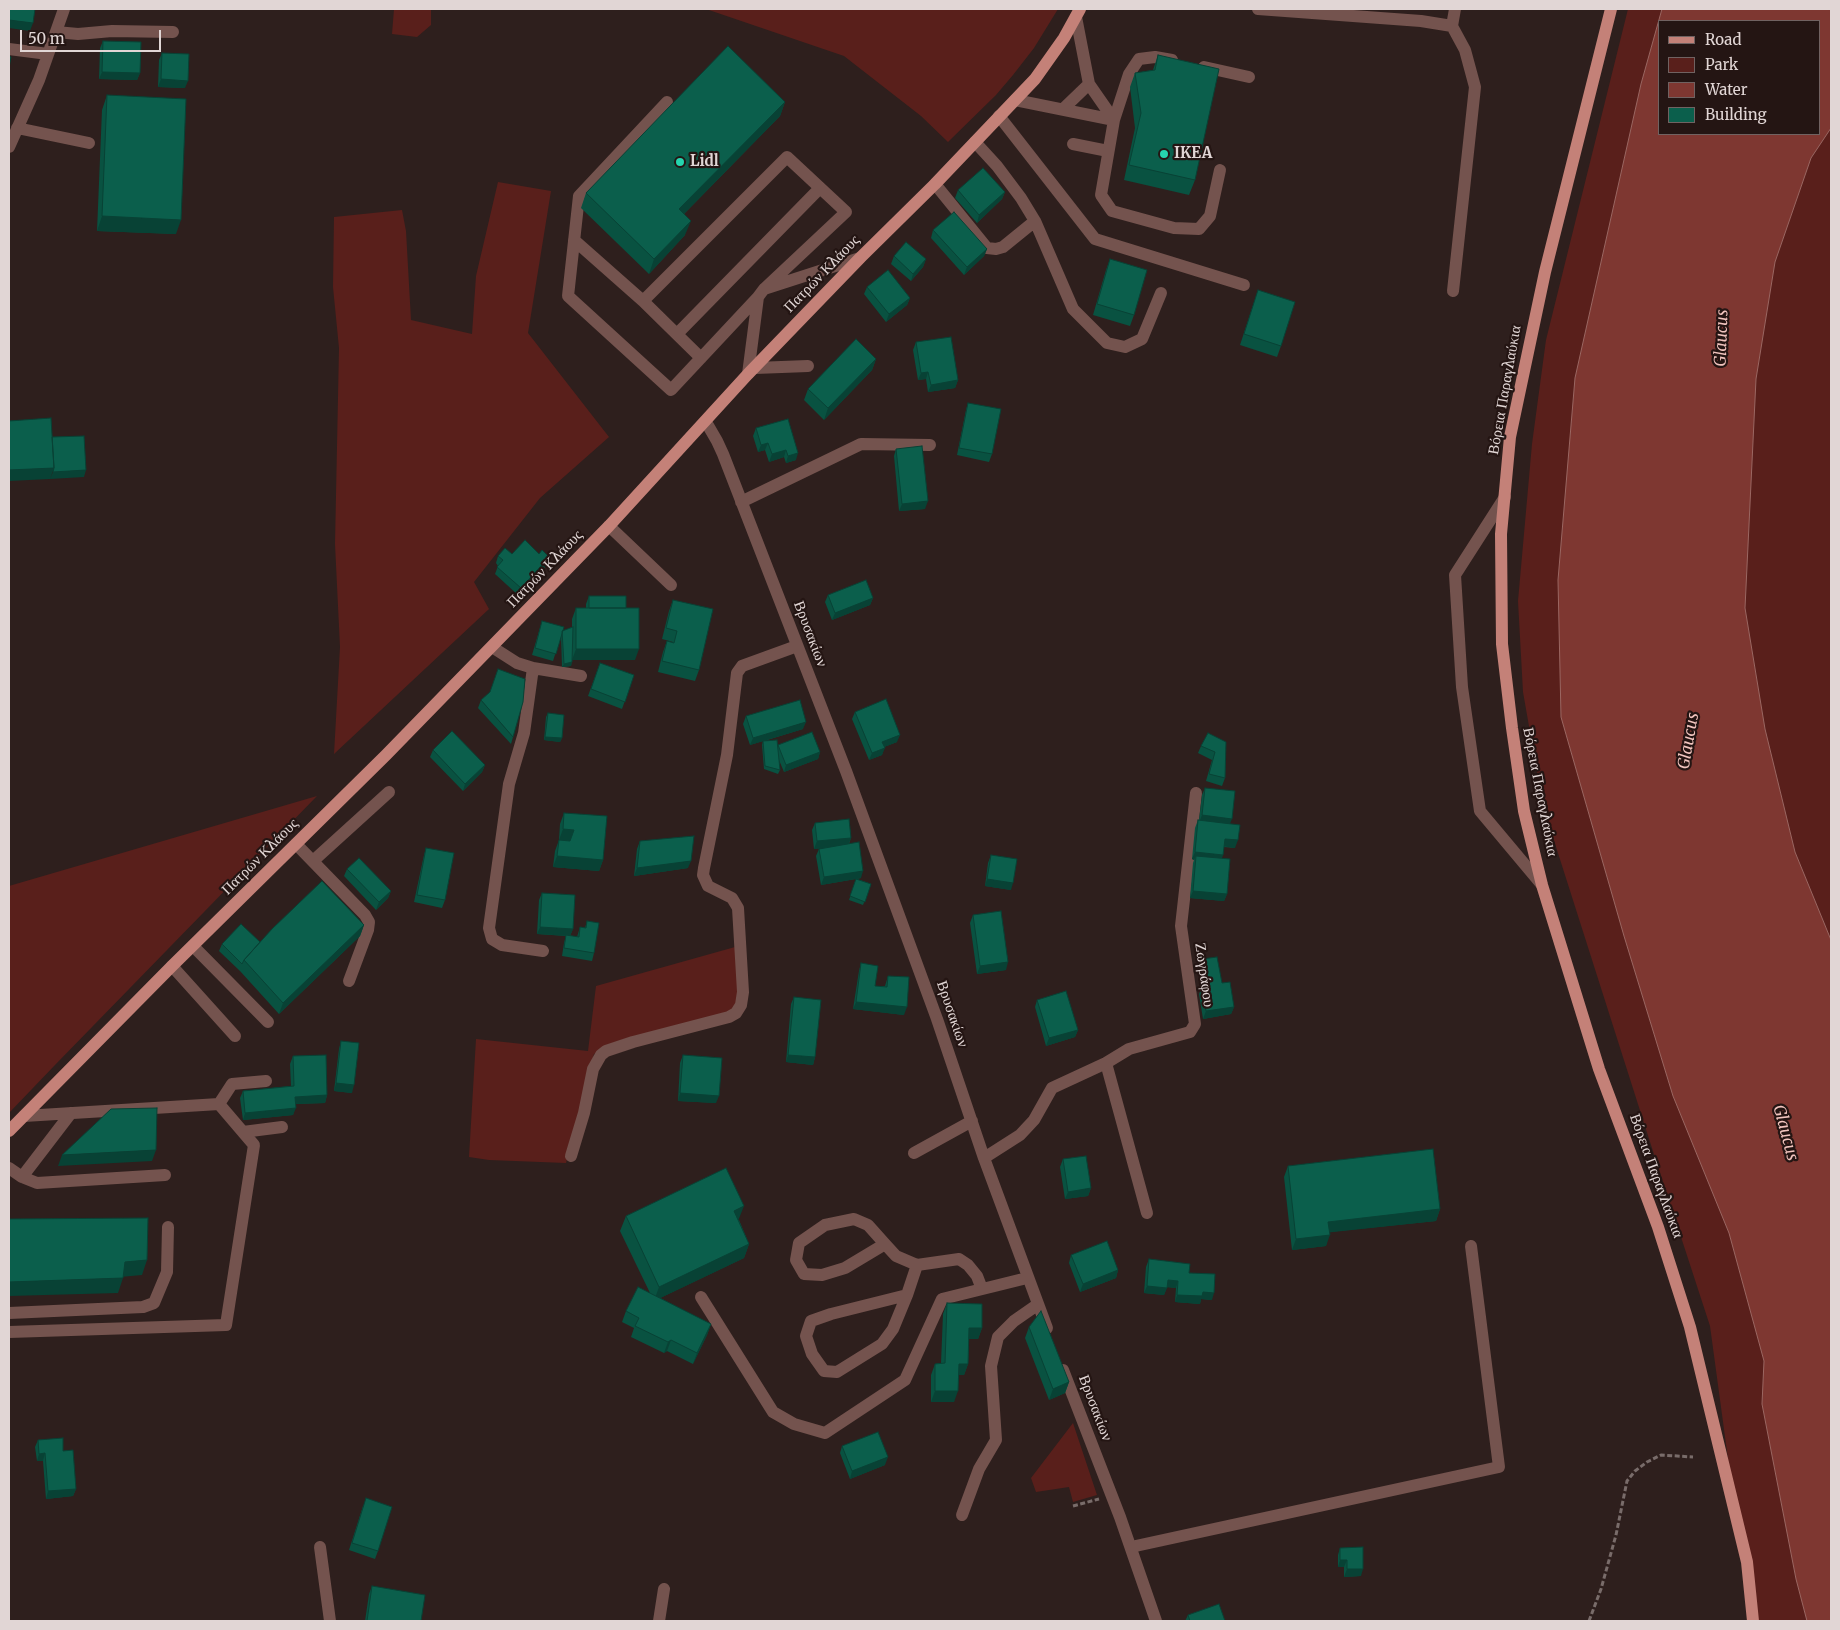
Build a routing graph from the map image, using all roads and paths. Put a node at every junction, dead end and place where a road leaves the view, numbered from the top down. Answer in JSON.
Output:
{"nodes":[{"id":1,"x":64,"y":9,"type":"edge"},
{"id":2,"x":1258,"y":9,"type":"edge"},
{"id":3,"x":1455,"y":9,"type":"edge"},
{"id":4,"x":1611,"y":9,"type":"edge"},
{"id":5,"x":1078,"y":13,"type":"edge"},
{"id":6,"x":1452,"y":26,"type":"junction"},
{"id":7,"x":56,"y":32,"type":"junction"},
{"id":8,"x":173,"y":32,"type":"dead end"},
{"id":9,"x":9,"y":49,"type":"edge"},
{"id":10,"x":48,"y":54,"type":"junction"},
{"id":11,"x":1250,"y":76,"type":"dead end"},
{"id":12,"x":1089,"y":84,"type":"junction"},
{"id":13,"x":1015,"y":100,"type":"junction"},
{"id":14,"x":667,"y":102,"type":"dead end"},
{"id":15,"x":1063,"y":109,"type":"junction"},
{"id":16,"x":999,"y":116,"type":"junction"},
{"id":17,"x":1114,"y":120,"type":"junction"},
{"id":18,"x":17,"y":128,"type":"junction"},
{"id":19,"x":975,"y":142,"type":"junction"},
{"id":20,"x":89,"y":143,"type":"dead end"},
{"id":21,"x":1073,"y":144,"type":"dead end"},
{"id":22,"x":9,"y":147,"type":"edge"},
{"id":23,"x":1108,"y":151,"type":"junction"},
{"id":24,"x":1220,"y":170,"type":"dead end"},
{"id":25,"x":935,"y":184,"type":"junction"},
{"id":26,"x":820,"y":188,"type":"junction"},
{"id":27,"x":1035,"y":221,"type":"junction"},
{"id":28,"x":574,"y":240,"type":"junction"},
{"id":29,"x":860,"y":258,"type":"junction"},
{"id":30,"x":1244,"y":285,"type":"dead end"},
{"id":31,"x":1453,"y":291,"type":"dead end"},
{"id":32,"x":1161,"y":292,"type":"dead end"},
{"id":33,"x":761,"y":293,"type":"junction"},
{"id":34,"x":642,"y":301,"type":"junction"},
{"id":35,"x":677,"y":334,"type":"junction"},
{"id":36,"x":701,"y":358,"type":"junction"},
{"id":37,"x":808,"y":366,"type":"dead end"},
{"id":38,"x":752,"y":371,"type":"junction"},
{"id":39,"x":706,"y":422,"type":"junction"},
{"id":40,"x":930,"y":445,"type":"dead end"},
{"id":41,"x":1505,"y":497,"type":"junction"},
{"id":42,"x":741,"y":502,"type":"junction"},
{"id":43,"x":609,"y":526,"type":"junction"},
{"id":44,"x":671,"y":585,"type":"dead end"},
{"id":45,"x":797,"y":646,"type":"junction"},
{"id":46,"x":492,"y":647,"type":"junction"},
{"id":47,"x":533,"y":668,"type":"junction"},
{"id":48,"x":581,"y":676,"type":"dead end"},
{"id":49,"x":389,"y":792,"type":"dead end"},
{"id":50,"x":1196,"y":793,"type":"dead end"},
{"id":51,"x":296,"y":844,"type":"junction"},
{"id":52,"x":313,"y":861,"type":"junction"},
{"id":53,"x":1542,"y":885,"type":"junction"},
{"id":54,"x":192,"y":946,"type":"junction"},
{"id":55,"x":543,"y":952,"type":"dead end"},
{"id":56,"x":172,"y":966,"type":"junction"},
{"id":57,"x":349,"y":981,"type":"dead end"},
{"id":58,"x":268,"y":1022,"type":"dead end"},
{"id":59,"x":235,"y":1036,"type":"dead end"},
{"id":60,"x":1106,"y":1063,"type":"junction"},
{"id":61,"x":266,"y":1081,"type":"dead end"},
{"id":62,"x":219,"y":1104,"type":"junction"},
{"id":63,"x":71,"y":1113,"type":"junction"},
{"id":64,"x":24,"y":1116,"type":"junction"},
{"id":65,"x":972,"y":1121,"type":"junction"},
{"id":66,"x":282,"y":1127,"type":"dead end"},
{"id":67,"x":9,"y":1131,"type":"edge"},
{"id":68,"x":243,"y":1132,"type":"junction"},
{"id":69,"x":914,"y":1153,"type":"dead end"},
{"id":70,"x":571,"y":1156,"type":"dead end"},
{"id":71,"x":984,"y":1158,"type":"junction"},
{"id":72,"x":9,"y":1168,"type":"edge"},
{"id":73,"x":165,"y":1175,"type":"dead end"},
{"id":74,"x":22,"y":1177,"type":"junction"},
{"id":75,"x":1147,"y":1213,"type":"dead end"},
{"id":76,"x":168,"y":1227,"type":"dead end"},
{"id":77,"x":885,"y":1244,"type":"junction"},
{"id":78,"x":1471,"y":1246,"type":"dead end"},
{"id":79,"x":917,"y":1266,"type":"junction"},
{"id":80,"x":1027,"y":1278,"type":"junction"},
{"id":81,"x":982,"y":1289,"type":"junction"},
{"id":82,"x":907,"y":1295,"type":"junction"},
{"id":83,"x":701,"y":1297,"type":"dead end"},
{"id":84,"x":1038,"y":1305,"type":"junction"},
{"id":85,"x":9,"y":1313,"type":"edge"},
{"id":86,"x":9,"y":1332,"type":"edge"},
{"id":87,"x":1052,"y":1343,"type":"edge"},
{"id":88,"x":1060,"y":1362,"type":"edge"},
{"id":89,"x":1693,"y":1457,"type":"dead end"},
{"id":90,"x":1112,"y":1496,"type":"junction"},
{"id":91,"x":1073,"y":1506,"type":"dead end"},
{"id":92,"x":962,"y":1515,"type":"dead end"},
{"id":93,"x":320,"y":1547,"type":"dead end"},
{"id":94,"x":1131,"y":1547,"type":"junction"},
{"id":95,"x":664,"y":1588,"type":"dead end"},
{"id":96,"x":330,"y":1621,"type":"edge"},
{"id":97,"x":659,"y":1621,"type":"edge"},
{"id":98,"x":1156,"y":1621,"type":"edge"},
{"id":99,"x":1589,"y":1621,"type":"edge"},
{"id":100,"x":1753,"y":1621,"type":"edge"}],
"edges":[{"from":1,"to":7,"type":"street"},
{"from":2,"to":6,"type":"street"},
{"from":3,"to":6,"type":"street"},
{"from":4,"to":41,"type":"main road","name":"Βόρεια Παραγλαύκια"},
{"from":5,"to":12,"type":"street"},
{"from":5,"to":13,"type":"main road","name":"Πατρών Κλάους"},
{"from":6,"to":31,"type":"street"},
{"from":7,"to":8,"type":"street"},
{"from":7,"to":10,"type":"street"},
{"from":9,"to":10,"type":"street"},
{"from":10,"to":18,"type":"street"},
{"from":11,"to":17,"type":"street"},
{"from":12,"to":15,"type":"street"},
{"from":12,"to":17,"type":"street"},
{"from":13,"to":15,"type":"street"},
{"from":13,"to":16,"type":"main road","name":"Πατρών Κλάους"},
{"from":14,"to":28,"type":"street"},
{"from":15,"to":17,"type":"street"},
{"from":16,"to":19,"type":"main road","name":"Πατρών Κλάους"},
{"from":16,"to":30,"type":"street"},
{"from":17,"to":23,"type":"street"},
{"from":18,"to":20,"type":"street"},
{"from":18,"to":22,"type":"street"},
{"from":19,"to":25,"type":"main road","name":"Πατρών Κλάους"},
{"from":19,"to":27,"type":"street"},
{"from":21,"to":23,"type":"street"},
{"from":23,"to":24,"type":"street"},
{"from":25,"to":27,"type":"street"},
{"from":25,"to":29,"type":"main road","name":"Πατρών Κλάους"},
{"from":26,"to":33,"type":"street"},
{"from":26,"to":34,"type":"street"},
{"from":26,"to":35,"type":"street"},
{"from":27,"to":32,"type":"street"},
{"from":28,"to":34,"type":"street"},
{"from":28,"to":36,"type":"street"},
{"from":29,"to":33,"type":"street"},
{"from":29,"to":38,"type":"main road","name":"Πατρών Κλάους"},
{"from":33,"to":36,"type":"street"},
{"from":33,"to":38,"type":"street"},
{"from":34,"to":35,"type":"street"},
{"from":35,"to":36,"type":"street"},
{"from":37,"to":38,"type":"street"},
{"from":38,"to":39,"type":"main road","name":"Πατρών Κλάους"},
{"from":39,"to":42,"type":"street","name":"Βρυσακίων"},
{"from":39,"to":43,"type":"main road","name":"Πατρών Κλάους"},
{"from":40,"to":42,"type":"street"},
{"from":41,"to":53,"type":"main road","name":"Βόρεια Παραγλαύκια"},
{"from":41,"to":53,"type":"street"},
{"from":42,"to":45,"type":"street","name":"Βρυσακίων"},
{"from":43,"to":44,"type":"street"},
{"from":43,"to":46,"type":"main road","name":"Πατρών Κλάους"},
{"from":45,"to":65,"type":"street","name":"Βρυσακίων"},
{"from":45,"to":70,"type":"street"},
{"from":46,"to":47,"type":"street"},
{"from":46,"to":51,"type":"main road","name":"Πατρών Κλάους"},
{"from":47,"to":48,"type":"street"},
{"from":47,"to":55,"type":"street"},
{"from":49,"to":52,"type":"street"},
{"from":50,"to":60,"type":"street","name":"Ζωγράφου"},
{"from":51,"to":52,"type":"street"},
{"from":51,"to":54,"type":"main road","name":"Πατρών Κλάους"},
{"from":52,"to":57,"type":"street"},
{"from":53,"to":100,"type":"main road","name":"Βόρεια Παραγλαύκια"},
{"from":54,"to":56,"type":"main road","name":"Πατρών Κλάους"},
{"from":54,"to":58,"type":"street"},
{"from":56,"to":59,"type":"street"},
{"from":56,"to":64,"type":"main road","name":"Πατρών Κλάους"},
{"from":60,"to":71,"type":"street","name":"Ζωγράφου"},
{"from":60,"to":75,"type":"street"},
{"from":61,"to":62,"type":"street"},
{"from":62,"to":63,"type":"street"},
{"from":62,"to":68,"type":"street"},
{"from":63,"to":64,"type":"street"},
{"from":63,"to":74,"type":"street"},
{"from":64,"to":67,"type":"main road","name":"Πατρών Κλάους"},
{"from":65,"to":69,"type":"street"},
{"from":65,"to":71,"type":"street","name":"Βρυσακίων"},
{"from":66,"to":68,"type":"street"},
{"from":68,"to":86,"type":"street"},
{"from":71,"to":80,"type":"street","name":"Βρυσακίων"},
{"from":72,"to":74,"type":"street"},
{"from":73,"to":74,"type":"street"},
{"from":76,"to":85,"type":"street"},
{"from":77,"to":77,"type":"street"},
{"from":77,"to":79,"type":"street"},
{"from":78,"to":94,"type":"street"},
{"from":79,"to":81,"type":"street"},
{"from":79,"to":82,"type":"street"},
{"from":80,"to":81,"type":"street"},
{"from":80,"to":84,"type":"street","name":"Βρυσακίων"},
{"from":81,"to":83,"type":"street"},
{"from":82,"to":82,"type":"street"},
{"from":84,"to":87,"type":"street","name":"Βρυσακίων"},
{"from":84,"to":92,"type":"street"},
{"from":88,"to":90,"type":"street","name":"Βρυσακίων"},
{"from":89,"to":99,"type":"path"},
{"from":90,"to":91,"type":"path"},
{"from":90,"to":94,"type":"street","name":"Βρυσακίων"},
{"from":93,"to":96,"type":"street"},
{"from":94,"to":98,"type":"street","name":"Βρυσακίων"},
{"from":95,"to":97,"type":"street"}]}
